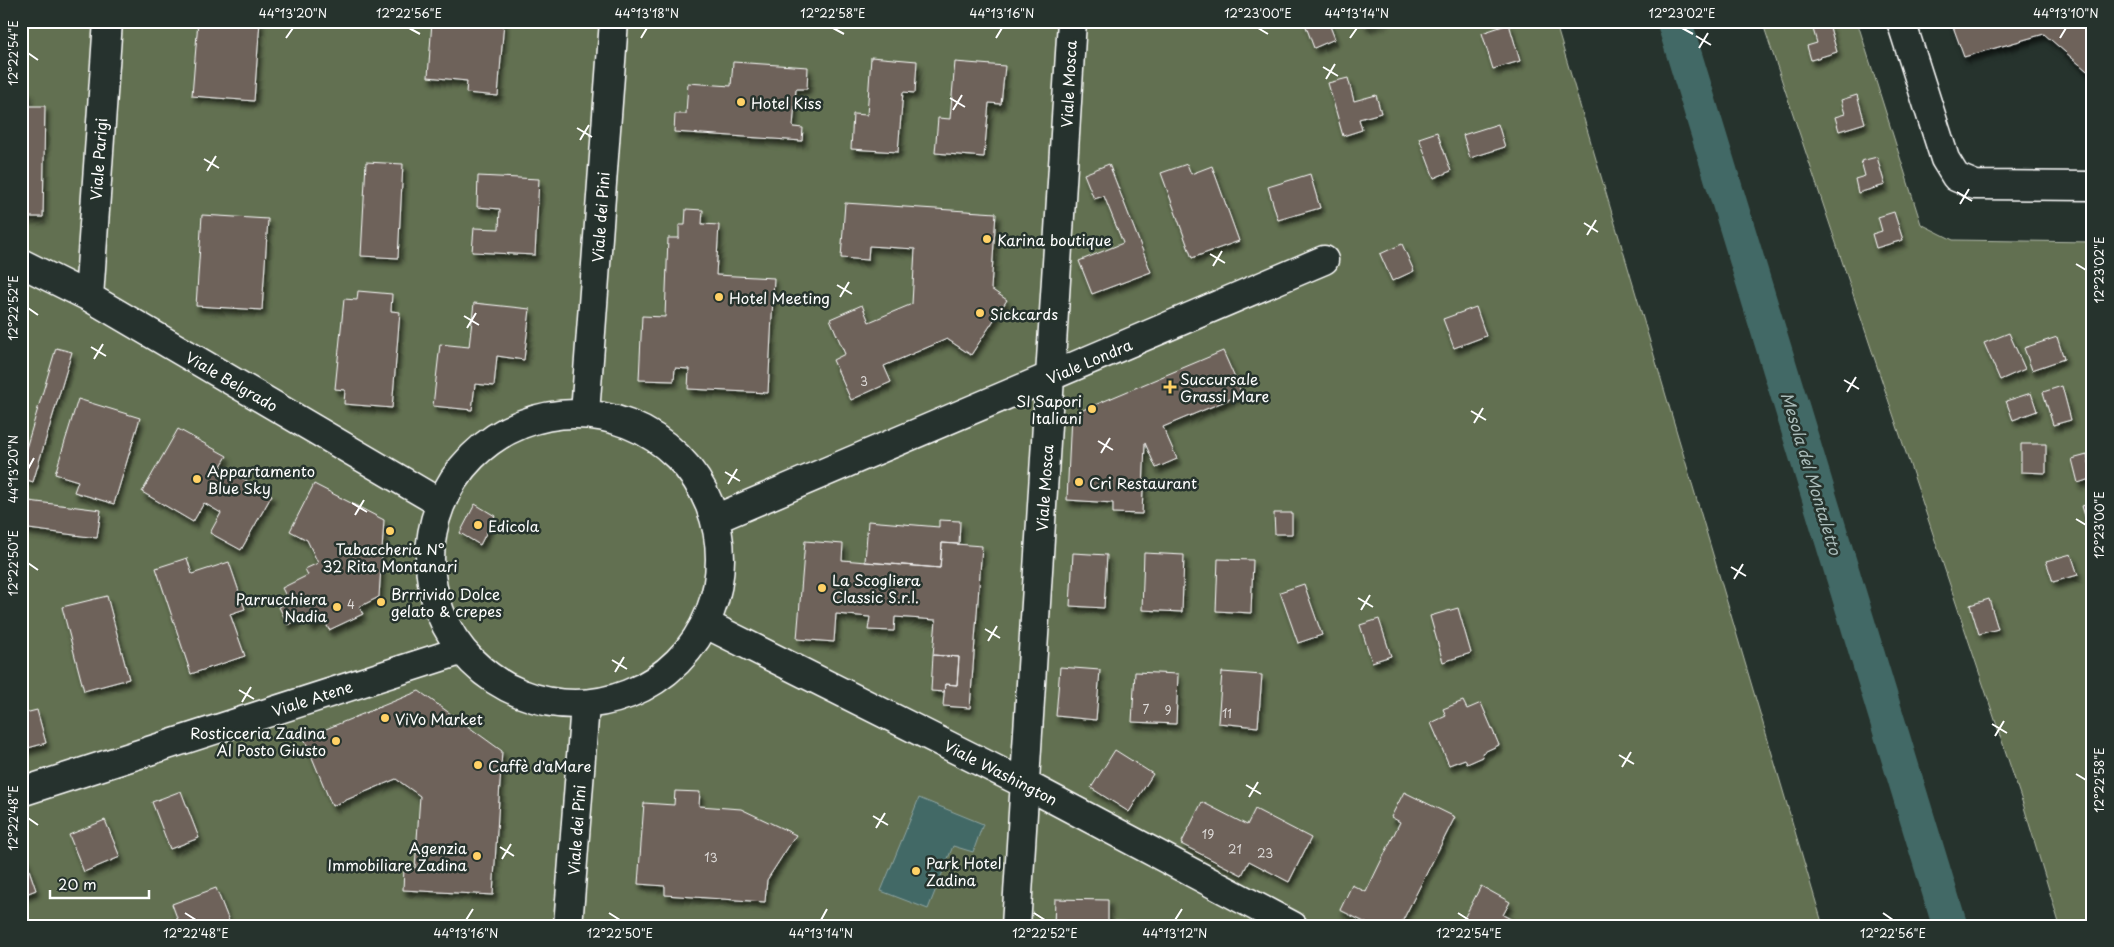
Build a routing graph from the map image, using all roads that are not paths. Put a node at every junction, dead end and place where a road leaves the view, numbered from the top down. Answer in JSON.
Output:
{"nodes":[{"id":1,"x":108,"y":21,"type":"edge"},
{"id":2,"x":614,"y":21,"type":"edge"},
{"id":3,"x":1072,"y":21,"type":"edge"},
{"id":4,"x":1901,"y":21,"type":"edge"},
{"id":5,"x":2093,"y":186,"type":"edge"},
{"id":6,"x":1324,"y":260,"type":"dead end"},
{"id":7,"x":21,"y":262,"type":"edge"},
{"id":8,"x":89,"y":297,"type":"junction"},
{"id":9,"x":1050,"y":377,"type":"junction"},
{"id":10,"x":585,"y":413,"type":"junction"},
{"id":11,"x":440,"y":503,"type":"junction"},
{"id":12,"x":715,"y":519,"type":"junction"},
{"id":13,"x":706,"y":624,"type":"junction"},
{"id":14,"x":460,"y":651,"type":"junction"},
{"id":15,"x":585,"y":705,"type":"junction"},
{"id":16,"x":1025,"y":784,"type":"junction"},
{"id":17,"x":21,"y":792,"type":"edge"},
{"id":18,"x":568,"y":926,"type":"edge"},
{"id":19,"x":1016,"y":926,"type":"edge"},
{"id":20,"x":1293,"y":926,"type":"edge"}],
"edges":[{"from":1,"to":8,"type":"street","name":"Viale Parigi"},
{"from":2,"to":10,"type":"street","name":"Viale dei Pini"},
{"from":3,"to":9,"type":"street","name":"Viale Mosca"},
{"from":4,"to":5,"type":"street"},
{"from":6,"to":9,"type":"street","name":"Viale Londra"},
{"from":7,"to":8,"type":"street","name":"Viale Belgrado"},
{"from":8,"to":11,"type":"street","name":"Viale Belgrado"},
{"from":9,"to":12,"type":"street","name":"Viale Londra"},
{"from":9,"to":16,"type":"street","name":"Viale Mosca"},
{"from":10,"to":11,"type":"street"},
{"from":10,"to":12,"type":"street"},
{"from":11,"to":14,"type":"street"},
{"from":12,"to":13,"type":"street"},
{"from":13,"to":15,"type":"street"},
{"from":13,"to":16,"type":"street","name":"Viale Washington"},
{"from":14,"to":15,"type":"street"},
{"from":14,"to":17,"type":"street","name":"Viale Atene"},
{"from":15,"to":18,"type":"street","name":"Viale dei Pini"},
{"from":16,"to":19,"type":"street","name":"Viale Mosca"},
{"from":16,"to":20,"type":"street","name":"Viale Washington"}]}
